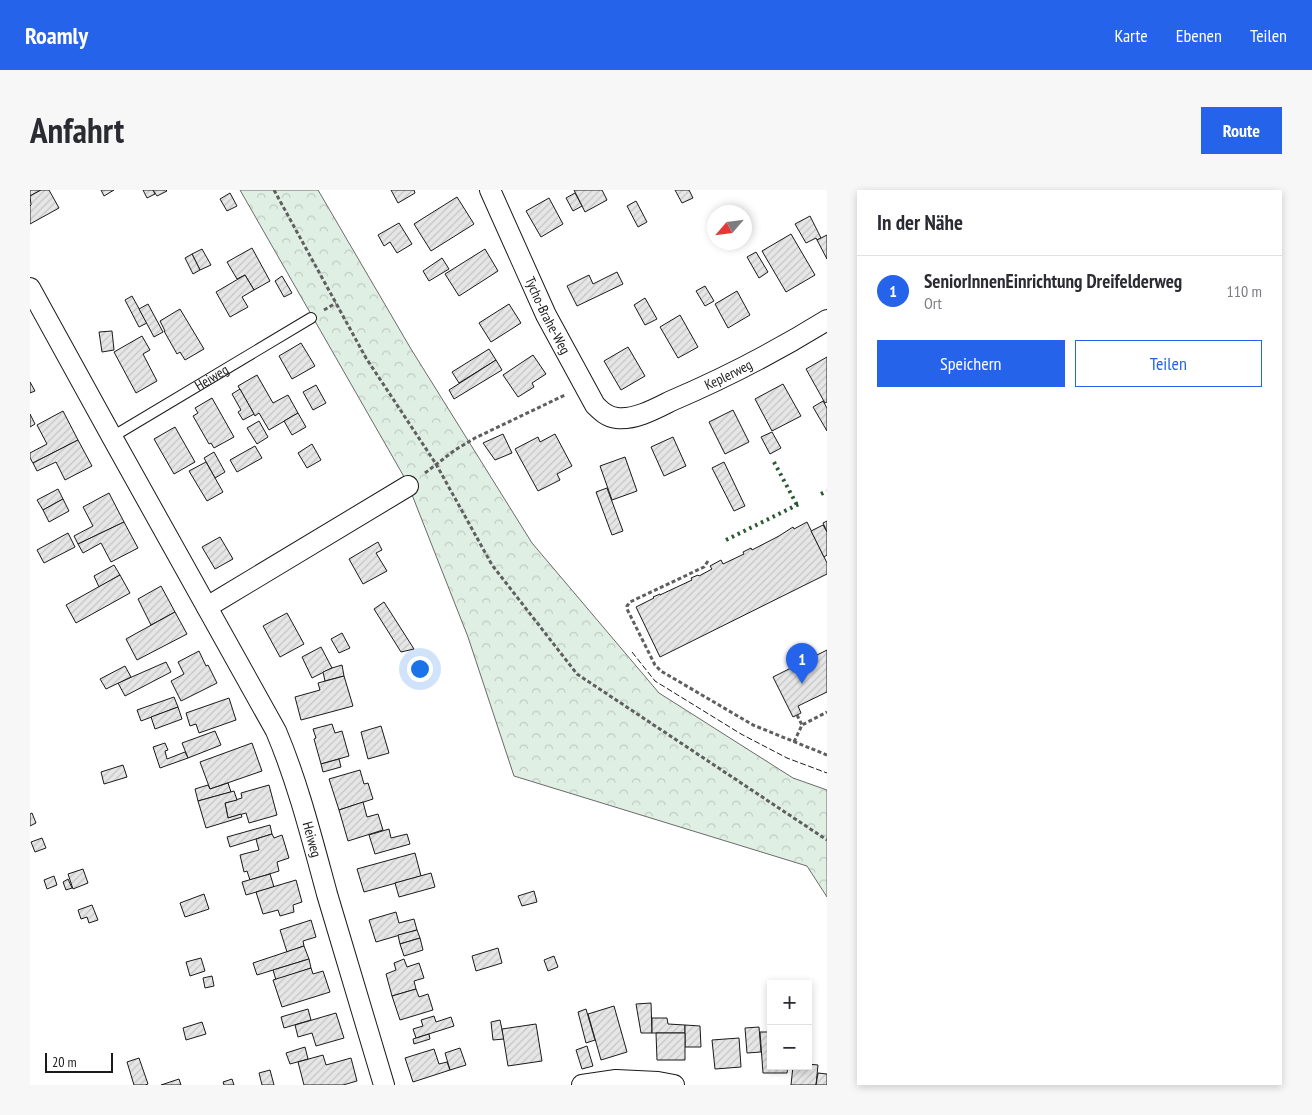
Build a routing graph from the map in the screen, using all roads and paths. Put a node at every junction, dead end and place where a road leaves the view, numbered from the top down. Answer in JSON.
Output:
{"nodes":[{"id":1,"x":274,"y":190,"type":"edge"},
{"id":2,"x":490,"y":190,"type":"edge"},
{"id":3,"x":30,"y":288,"type":"edge"},
{"id":4,"x":311,"y":318,"type":"dead end"},
{"id":5,"x":827,"y":320,"type":"edge"},
{"id":6,"x":584,"y":386,"type":"junction"},
{"id":7,"x":626,"y":418,"type":"joint"},
{"id":8,"x":112,"y":437,"type":"junction"},
{"id":9,"x":436,"y":464,"type":"junction"},
{"id":10,"x":408,"y":486,"type":"joint"},
{"id":11,"x":708,"y":561,"type":"dead end"},
{"id":12,"x":208,"y":607,"type":"junction"},
{"id":13,"x":827,"y":712,"type":"edge"},
{"id":14,"x":797,"y":715,"type":"dead end"},
{"id":15,"x":802,"y":725,"type":"junction"},
{"id":16,"x":794,"y":742,"type":"junction"},
{"id":17,"x":827,"y":755,"type":"edge"},
{"id":18,"x":826,"y":840,"type":"edge"},
{"id":19,"x":384,"y":1085,"type":"edge"},
{"id":20,"x":582,"y":1085,"type":"edge"},
{"id":21,"x":674,"y":1085,"type":"edge"}],
"edges":[{"from":1,"to":9,"type":"path"},
{"from":2,"to":6,"type":"street","name":"Tycho-Brahe-Weg"},
{"from":3,"to":8,"type":"street","name":"Heiweg"},
{"from":4,"to":8,"type":"lane","name":"Heiweg"},
{"from":5,"to":7,"type":"street","name":"Keplerweg"},
{"from":6,"to":7,"type":"street","name":"Tycho-Brahe-Weg"},
{"from":6,"to":9,"type":"path"},
{"from":8,"to":12,"type":"street","name":"Heiweg"},
{"from":9,"to":10,"type":"path"},
{"from":9,"to":18,"type":"path"},
{"from":10,"to":12,"type":"street"},
{"from":11,"to":16,"type":"path"},
{"from":12,"to":19,"type":"street","name":"Heiweg"},
{"from":13,"to":15,"type":"path"},
{"from":14,"to":15,"type":"path"},
{"from":15,"to":16,"type":"path"},
{"from":16,"to":17,"type":"path"},
{"from":20,"to":21,"type":"street"}]}
